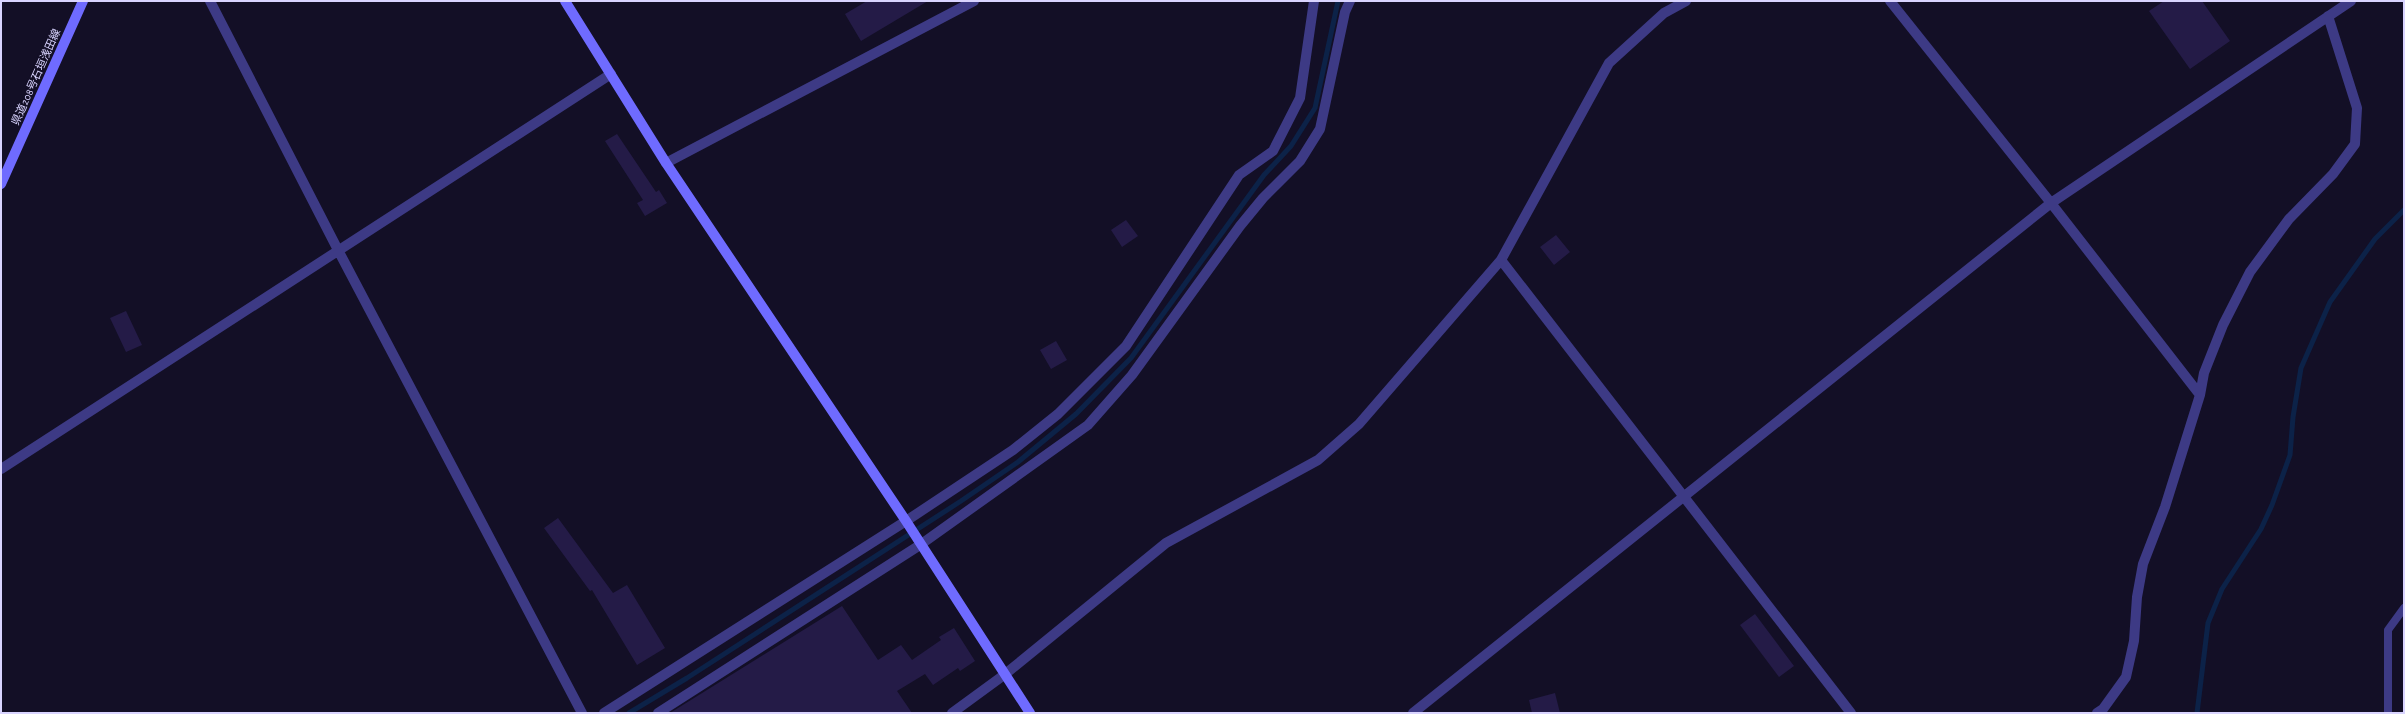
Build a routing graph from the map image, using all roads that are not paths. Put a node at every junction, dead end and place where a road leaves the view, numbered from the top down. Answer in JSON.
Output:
{"nodes":[{"id":1,"x":83,"y":1,"type":"edge"},
{"id":2,"x":210,"y":1,"type":"edge"},
{"id":3,"x":565,"y":1,"type":"edge"},
{"id":4,"x":974,"y":1,"type":"edge"},
{"id":5,"x":1314,"y":1,"type":"edge"},
{"id":6,"x":1350,"y":1,"type":"edge"},
{"id":7,"x":1686,"y":1,"type":"edge"},
{"id":8,"x":1890,"y":1,"type":"edge"},
{"id":9,"x":2351,"y":1,"type":"edge"},
{"id":10,"x":2328,"y":16,"type":"junction"},
{"id":11,"x":611,"y":74,"type":"junction"},
{"id":12,"x":666,"y":162,"type":"junction"},
{"id":13,"x":1,"y":184,"type":"edge"},
{"id":14,"x":2051,"y":203,"type":"junction"},
{"id":15,"x":338,"y":250,"type":"junction"},
{"id":16,"x":1501,"y":260,"type":"junction"},
{"id":17,"x":2200,"y":395,"type":"junction"},
{"id":18,"x":1,"y":469,"type":"edge"},
{"id":19,"x":1685,"y":495,"type":"junction"},
{"id":20,"x":906,"y":521,"type":"junction"},
{"id":21,"x":920,"y":545,"type":"junction"},
{"id":22,"x":2404,"y":608,"type":"edge"},
{"id":23,"x":1004,"y":675,"type":"junction"},
{"id":24,"x":582,"y":713,"type":"edge"},
{"id":25,"x":604,"y":713,"type":"edge"},
{"id":26,"x":658,"y":713,"type":"edge"},
{"id":27,"x":952,"y":713,"type":"edge"},
{"id":28,"x":1030,"y":713,"type":"edge"},
{"id":29,"x":1414,"y":713,"type":"edge"},
{"id":30,"x":1852,"y":713,"type":"edge"},
{"id":31,"x":2097,"y":713,"type":"edge"},
{"id":32,"x":2388,"y":713,"type":"edge"}],
"edges":[{"from":1,"to":13,"type":"street","name":"県道208号石垣浅田線"},
{"from":2,"to":15,"type":"street"},
{"from":3,"to":11,"type":"street"},
{"from":4,"to":12,"type":"street"},
{"from":5,"to":20,"type":"street"},
{"from":6,"to":21,"type":"street"},
{"from":7,"to":16,"type":"street"},
{"from":8,"to":14,"type":"street"},
{"from":9,"to":10,"type":"street"},
{"from":10,"to":14,"type":"street"},
{"from":10,"to":17,"type":"street"},
{"from":11,"to":12,"type":"street"},
{"from":11,"to":15,"type":"street"},
{"from":12,"to":20,"type":"street"},
{"from":14,"to":17,"type":"street"},
{"from":14,"to":19,"type":"street"},
{"from":15,"to":18,"type":"street"},
{"from":15,"to":24,"type":"street"},
{"from":16,"to":19,"type":"street"},
{"from":16,"to":23,"type":"street"},
{"from":17,"to":31,"type":"street"},
{"from":19,"to":29,"type":"street"},
{"from":19,"to":30,"type":"street"},
{"from":20,"to":21,"type":"street"},
{"from":20,"to":25,"type":"street"},
{"from":21,"to":23,"type":"street"},
{"from":21,"to":26,"type":"street"},
{"from":22,"to":32,"type":"lane"},
{"from":23,"to":27,"type":"street"},
{"from":23,"to":28,"type":"street"}]}
